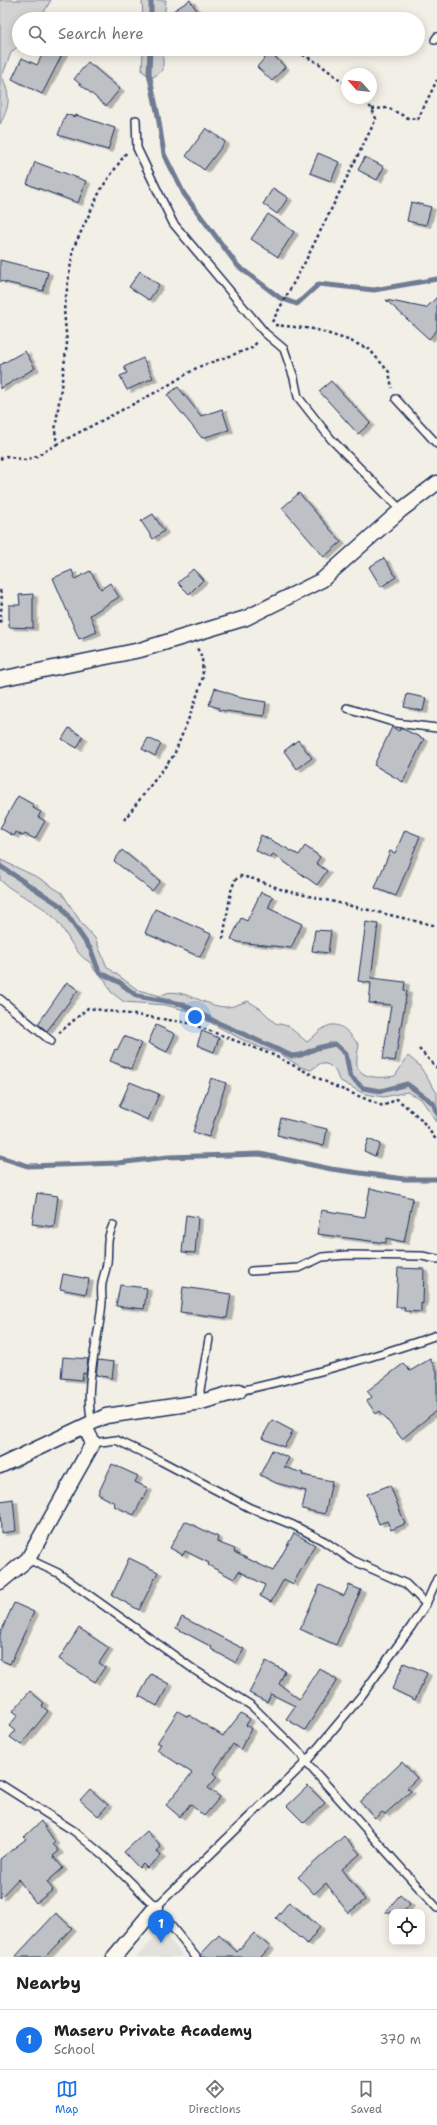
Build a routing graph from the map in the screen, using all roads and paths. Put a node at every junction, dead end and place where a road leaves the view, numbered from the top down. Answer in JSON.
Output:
{"nodes":[{"id":1,"x":305,"y":56,"type":"edge"},
{"id":2,"x":341,"y":80,"type":"edge"},
{"id":3,"x":437,"y":80,"type":"edge"},
{"id":4,"x":367,"y":104,"type":"edge"},
{"id":5,"x":372,"y":109,"type":"junction"},
{"id":6,"x":136,"y":120,"type":"dead end"},
{"id":7,"x":137,"y":148,"type":"junction"},
{"id":8,"x":265,"y":333,"type":"junction"},
{"id":9,"x":396,"y":399,"type":"joint"},
{"id":10,"x":57,"y":444,"type":"junction"},
{"id":11,"x":437,"y":444,"type":"edge"},
{"id":12,"x":0,"y":459,"type":"edge"},
{"id":13,"x":437,"y":483,"type":"edge"},
{"id":14,"x":401,"y":510,"type":"junction"},
{"id":15,"x":0,"y":590,"type":"edge"},
{"id":16,"x":0,"y":625,"type":"edge"},
{"id":17,"x":190,"y":636,"type":"junction"},
{"id":18,"x":0,"y":679,"type":"edge"},
{"id":19,"x":346,"y":708,"type":"dead end"},
{"id":20,"x":437,"y":728,"type":"edge"},
{"id":21,"x":124,"y":820,"type":"dead end"},
{"id":22,"x":437,"y":926,"type":"edge"},
{"id":23,"x":223,"y":939,"type":"dead end"},
{"id":24,"x":0,"y":999,"type":"edge"},
{"id":25,"x":50,"y":1040,"type":"joint"},
{"id":26,"x":419,"y":1049,"type":"dead end"},
{"id":27,"x":437,"y":1068,"type":"edge"},
{"id":28,"x":437,"y":1141,"type":"edge"},
{"id":29,"x":113,"y":1225,"type":"dead end"},
{"id":30,"x":437,"y":1259,"type":"edge"},
{"id":31,"x":251,"y":1271,"type":"dead end"},
{"id":32,"x":437,"y":1335,"type":"edge"},
{"id":33,"x":209,"y":1339,"type":"dead end"},
{"id":34,"x":239,"y":1391,"type":"joint"},
{"id":35,"x":201,"y":1402,"type":"junction"},
{"id":36,"x":89,"y":1425,"type":"junction"},
{"id":37,"x":93,"y":1443,"type":"junction"},
{"id":38,"x":0,"y":1466,"type":"edge"},
{"id":39,"x":28,"y":1559,"type":"junction"},
{"id":40,"x":437,"y":1579,"type":"edge"},
{"id":41,"x":0,"y":1582,"type":"edge"},
{"id":42,"x":426,"y":1604,"type":"junction"},
{"id":43,"x":306,"y":1762,"type":"junction"},
{"id":44,"x":0,"y":1784,"type":"edge"},
{"id":45,"x":156,"y":1906,"type":"junction"},
{"id":46,"x":437,"y":1908,"type":"edge"},
{"id":47,"x":114,"y":1957,"type":"edge"},
{"id":48,"x":196,"y":1957,"type":"edge"}],
"edges":[{"from":1,"to":2,"type":"path"},
{"from":3,"to":5,"type":"path"},
{"from":4,"to":5,"type":"path"},
{"from":5,"to":9,"type":"path"},
{"from":6,"to":7,"type":"lane"},
{"from":7,"to":8,"type":"lane"},
{"from":7,"to":10,"type":"path"},
{"from":8,"to":10,"type":"path"},
{"from":8,"to":14,"type":"lane"},
{"from":9,"to":11,"type":"lane"},
{"from":10,"to":12,"type":"path"},
{"from":13,"to":14,"type":"street"},
{"from":14,"to":17,"type":"street"},
{"from":15,"to":16,"type":"path"},
{"from":17,"to":18,"type":"street"},
{"from":17,"to":21,"type":"path"},
{"from":19,"to":20,"type":"lane"},
{"from":22,"to":23,"type":"path"},
{"from":24,"to":25,"type":"lane"},
{"from":25,"to":28,"type":"path"},
{"from":26,"to":27,"type":"path"},
{"from":29,"to":36,"type":"lane"},
{"from":30,"to":31,"type":"lane"},
{"from":32,"to":34,"type":"lane"},
{"from":33,"to":35,"type":"lane"},
{"from":34,"to":35,"type":"street"},
{"from":35,"to":36,"type":"street"},
{"from":36,"to":37,"type":"street"},
{"from":36,"to":38,"type":"street"},
{"from":37,"to":39,"type":"street"},
{"from":37,"to":42,"type":"lane"},
{"from":39,"to":41,"type":"street"},
{"from":39,"to":43,"type":"lane"},
{"from":40,"to":42,"type":"lane"},
{"from":42,"to":43,"type":"lane"},
{"from":43,"to":45,"type":"lane"},
{"from":43,"to":46,"type":"lane"},
{"from":44,"to":45,"type":"lane"},
{"from":45,"to":47,"type":"street"},
{"from":45,"to":48,"type":"lane"}]}
